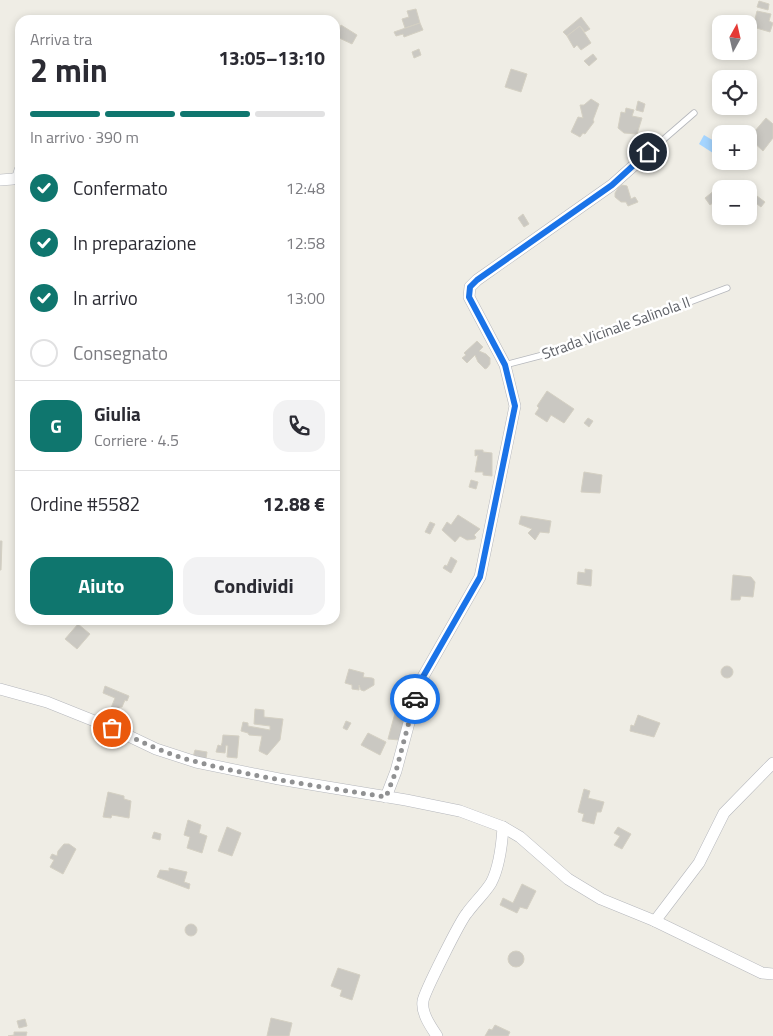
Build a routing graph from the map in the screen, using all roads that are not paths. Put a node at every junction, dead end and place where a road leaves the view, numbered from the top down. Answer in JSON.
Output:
{"nodes":[{"id":1,"x":694,"y":113,"type":"dead end"},
{"id":2,"x":648,"y":152,"type":"joint"},
{"id":3,"x":15,"y":178,"type":"edge"},
{"id":4,"x":0,"y":180,"type":"edge"},
{"id":5,"x":727,"y":288,"type":"dead end"},
{"id":6,"x":505,"y":365,"type":"junction"},
{"id":7,"x":0,"y":689,"type":"edge"},
{"id":8,"x":773,"y":763,"type":"edge"},
{"id":9,"x":386,"y":797,"type":"junction"},
{"id":10,"x":503,"y":827,"type":"junction"},
{"id":11,"x":655,"y":921,"type":"junction"},
{"id":12,"x":773,"y":974,"type":"edge"},
{"id":13,"x":437,"y":1036,"type":"edge"}],
"edges":[{"from":1,"to":2,"type":"lane"},
{"from":2,"to":6,"type":"street"},
{"from":3,"to":4,"type":"street"},
{"from":5,"to":6,"type":"lane","name":"Strada Vicinale Salinola II"},
{"from":6,"to":9,"type":"street"},
{"from":7,"to":9,"type":"street"},
{"from":8,"to":11,"type":"street"},
{"from":9,"to":10,"type":"street"},
{"from":10,"to":11,"type":"street"},
{"from":10,"to":13,"type":"street"},
{"from":11,"to":12,"type":"street"}]}
